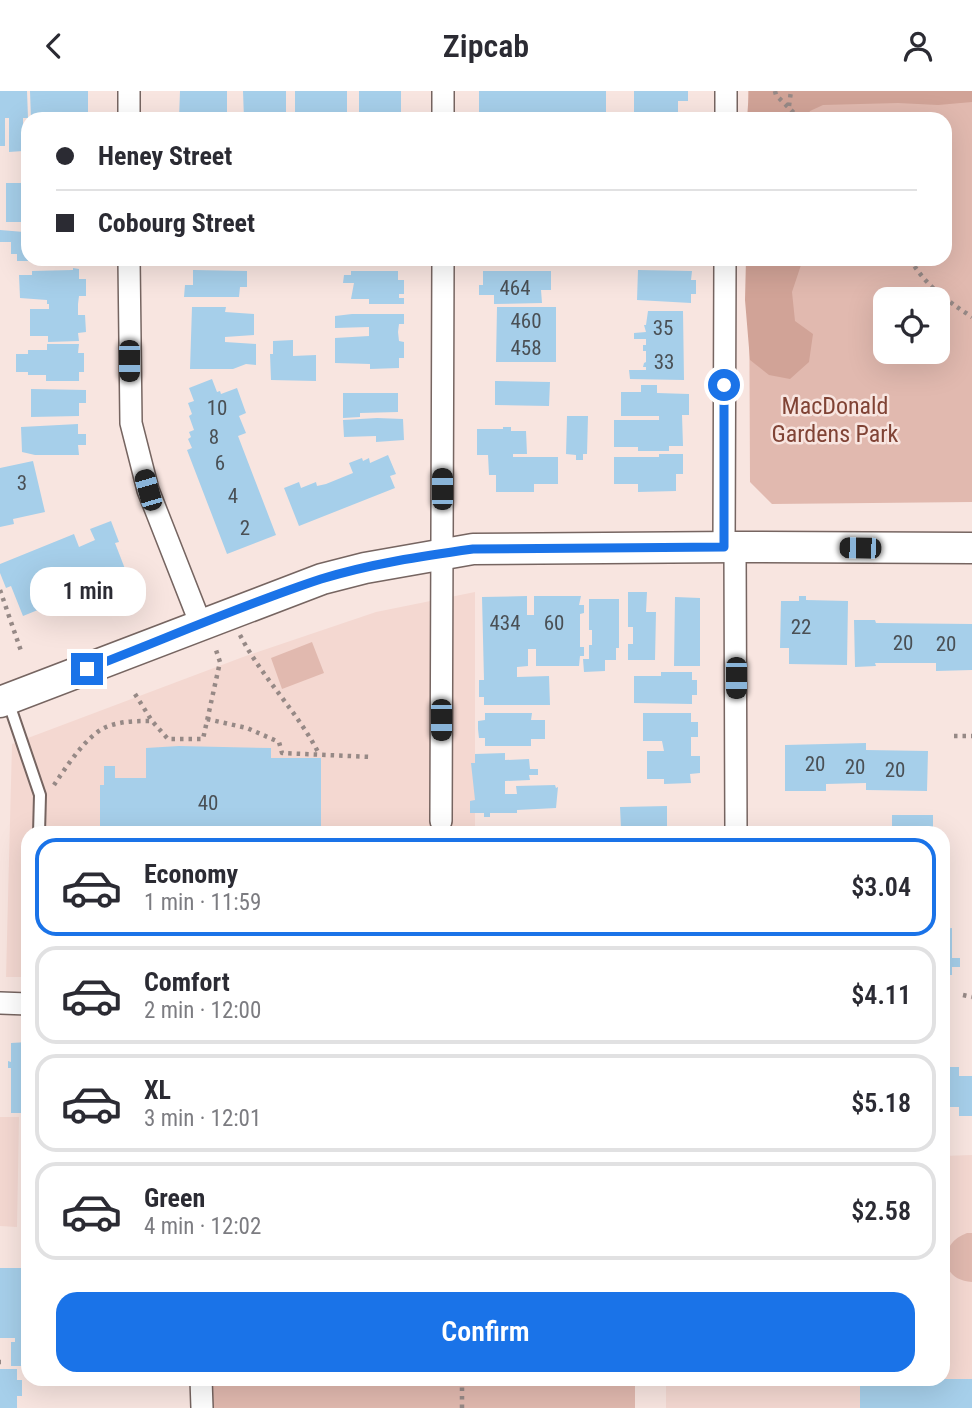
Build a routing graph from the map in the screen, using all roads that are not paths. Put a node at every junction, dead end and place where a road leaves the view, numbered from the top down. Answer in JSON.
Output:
{"nodes":[{"id":1,"x":129,"y":91,"type":"edge"},
{"id":2,"x":443,"y":91,"type":"edge"},
{"id":3,"x":726,"y":91,"type":"edge"},
{"id":4,"x":129,"y":112,"type":"edge"},
{"id":5,"x":443,"y":112,"type":"edge"},
{"id":6,"x":726,"y":112,"type":"edge"},
{"id":7,"x":129,"y":266,"type":"edge"},
{"id":8,"x":443,"y":266,"type":"edge"},
{"id":9,"x":725,"y":266,"type":"edge"},
{"id":10,"x":729,"y":547,"type":"junction"},
{"id":11,"x":972,"y":548,"type":"edge"},
{"id":12,"x":442,"y":553,"type":"junction"},
{"id":13,"x":212,"y":621,"type":"junction"},
{"id":14,"x":4,"y":700,"type":"edge"},
{"id":15,"x":441,"y":821,"type":"dead end"},
{"id":16,"x":39,"y":826,"type":"edge"},
{"id":17,"x":736,"y":826,"type":"edge"},
{"id":18,"x":0,"y":1003,"type":"edge"},
{"id":19,"x":21,"y":1003,"type":"edge"},
{"id":20,"x":201,"y":1386,"type":"edge"},
{"id":21,"x":202,"y":1408,"type":"edge"}],
"edges":[{"from":1,"to":4,"type":"street"},
{"from":2,"to":5,"type":"street"},
{"from":3,"to":6,"type":"street"},
{"from":7,"to":13,"type":"street"},
{"from":8,"to":12,"type":"street"},
{"from":9,"to":10,"type":"street"},
{"from":10,"to":11,"type":"street"},
{"from":10,"to":12,"type":"street"},
{"from":10,"to":17,"type":"street"},
{"from":12,"to":13,"type":"street"},
{"from":12,"to":15,"type":"street"},
{"from":13,"to":14,"type":"street"},
{"from":14,"to":16,"type":"lane"},
{"from":18,"to":19,"type":"street"},
{"from":20,"to":21,"type":"street"}]}
